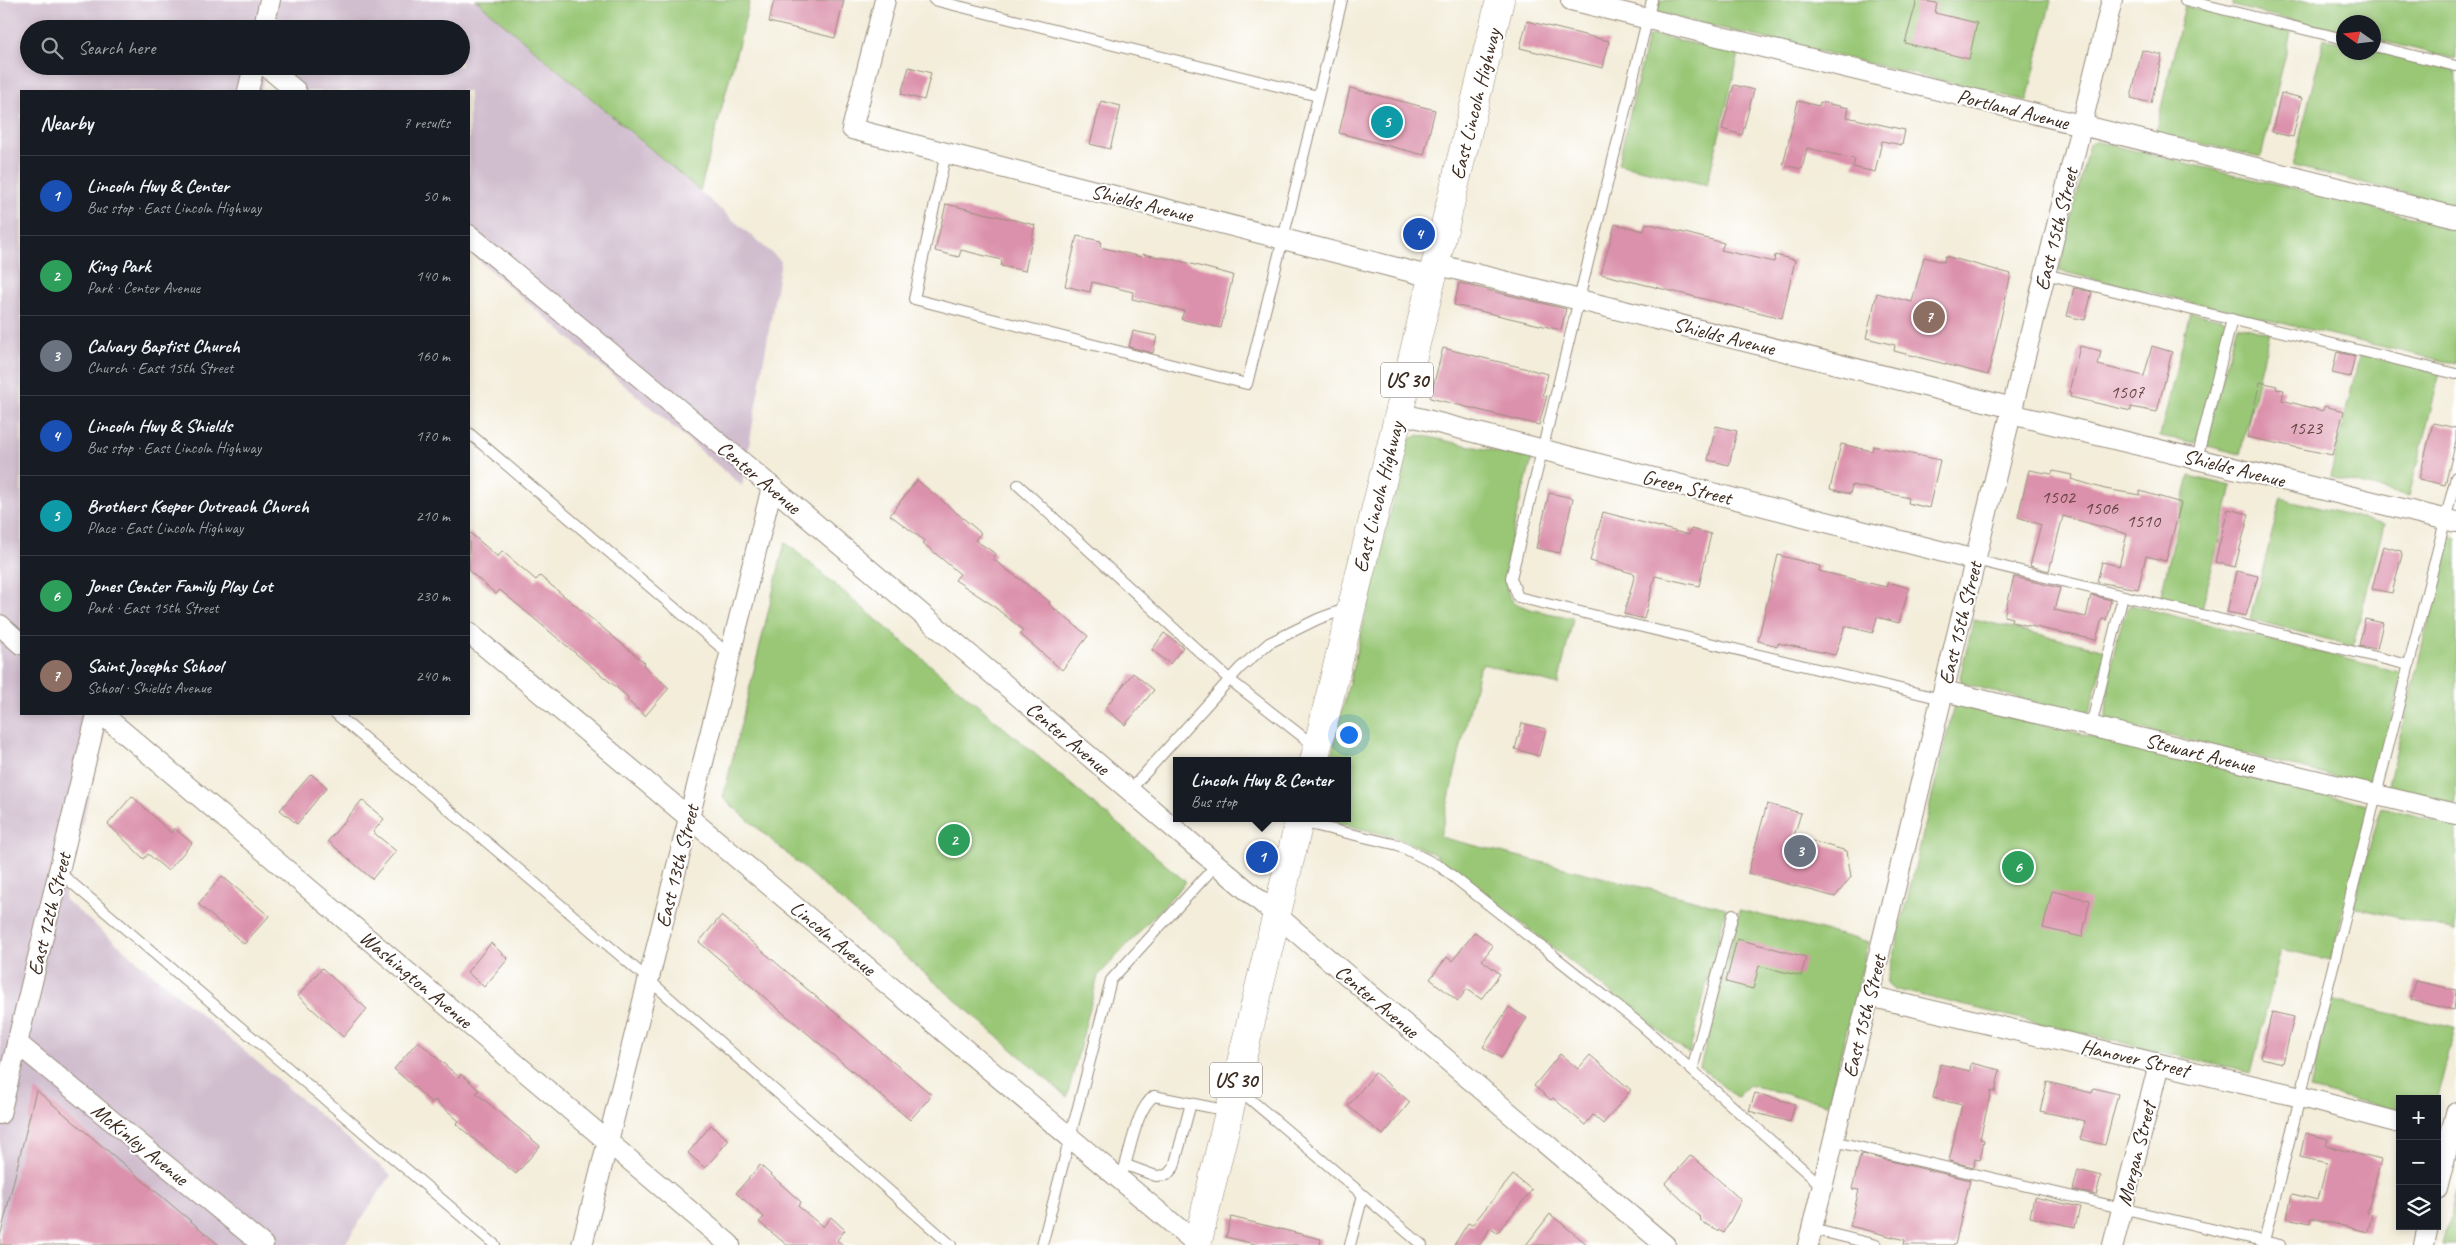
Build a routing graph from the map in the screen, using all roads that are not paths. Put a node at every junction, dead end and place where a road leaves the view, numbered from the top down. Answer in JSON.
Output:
{"nodes":[{"id":1,"x":270,"y":0,"type":"edge"},
{"id":2,"x":885,"y":0,"type":"edge"},
{"id":3,"x":934,"y":0,"type":"edge"},
{"id":4,"x":1342,"y":0,"type":"edge"},
{"id":5,"x":1500,"y":0,"type":"edge"},
{"id":6,"x":1571,"y":0,"type":"edge"},
{"id":7,"x":1652,"y":0,"type":"edge"},
{"id":8,"x":2112,"y":0,"type":"edge"},
{"id":9,"x":2185,"y":0,"type":"edge"},
{"id":10,"x":265,"y":20,"type":"edge"},
{"id":11,"x":1648,"y":20,"type":"junction"},
{"id":12,"x":2336,"y":37,"type":"edge"},
{"id":13,"x":2381,"y":48,"type":"edge"},
{"id":14,"x":2456,"y":66,"type":"edge"},
{"id":15,"x":252,"y":75,"type":"edge"},
{"id":16,"x":277,"y":75,"type":"edge"},
{"id":17,"x":248,"y":90,"type":"edge"},
{"id":18,"x":295,"y":90,"type":"edge"},
{"id":19,"x":1318,"y":96,"type":"junction"},
{"id":20,"x":2082,"y":126,"type":"junction"},
{"id":21,"x":946,"y":153,"type":"junction"},
{"id":22,"x":2456,"y":217,"type":"edge"},
{"id":23,"x":470,"y":236,"type":"edge"},
{"id":24,"x":1284,"y":239,"type":"junction"},
{"id":25,"x":1434,"y":271,"type":"junction"},
{"id":26,"x":2046,"y":274,"type":"junction"},
{"id":27,"x":1579,"y":300,"type":"junction"},
{"id":28,"x":2232,"y":319,"type":"junction"},
{"id":29,"x":2456,"y":374,"type":"edge"},
{"id":30,"x":2012,"y":411,"type":"junction"},
{"id":31,"x":1399,"y":414,"type":"junction"},
{"id":32,"x":470,"y":434,"type":"edge"},
{"id":33,"x":1542,"y":450,"type":"junction"},
{"id":34,"x":2197,"y":459,"type":"junction"},
{"id":35,"x":2456,"y":476,"type":"edge"},
{"id":36,"x":1018,"y":485,"type":"dead end"},
{"id":37,"x":772,"y":487,"type":"junction"},
{"id":38,"x":2451,"y":520,"type":"edge"},
{"id":39,"x":1976,"y":560,"type":"junction"},
{"id":40,"x":2123,"y":596,"type":"junction"},
{"id":41,"x":1352,"y":607,"type":"junction"},
{"id":42,"x":0,"y":625,"type":"edge"},
{"id":43,"x":470,"y":634,"type":"edge"},
{"id":44,"x":20,"y":643,"type":"edge"},
{"id":45,"x":730,"y":655,"type":"junction"},
{"id":46,"x":2409,"y":664,"type":"junction"},
{"id":47,"x":1230,"y":680,"type":"junction"},
{"id":48,"x":1943,"y":695,"type":"junction"},
{"id":49,"x":97,"y":715,"type":"edge"},
{"id":50,"x":103,"y":715,"type":"edge"},
{"id":51,"x":337,"y":715,"type":"edge"},
{"id":52,"x":2090,"y":726,"type":"junction"},
{"id":53,"x":1316,"y":754,"type":"edge"},
{"id":54,"x":1130,"y":790,"type":"junction"},
{"id":55,"x":2376,"y":795,"type":"junction"},
{"id":56,"x":2456,"y":814,"type":"edge"},
{"id":57,"x":689,"y":817,"type":"junction"},
{"id":58,"x":1300,"y":822,"type":"edge"},
{"id":59,"x":1308,"y":822,"type":"edge"},
{"id":60,"x":1217,"y":864,"type":"junction"},
{"id":61,"x":59,"y":872,"type":"junction"},
{"id":62,"x":1733,"y":914,"type":"dead end"},
{"id":63,"x":1276,"y":916,"type":"junction"},
{"id":64,"x":648,"y":980,"type":"junction"},
{"id":65,"x":1869,"y":996,"type":"junction"},
{"id":66,"x":17,"y":1043,"type":"junction"},
{"id":67,"x":2159,"y":1064,"type":"junction"},
{"id":68,"x":1692,"y":1070,"type":"junction"},
{"id":69,"x":2301,"y":1097,"type":"junction"},
{"id":70,"x":1232,"y":1098,"type":"junction"},
{"id":71,"x":1191,"y":1103,"type":"junction"},
{"id":72,"x":2456,"y":1113,"type":"edge"},
{"id":73,"x":0,"y":1114,"type":"edge"},
{"id":74,"x":2396,"y":1123,"type":"edge"},
{"id":75,"x":2448,"y":1135,"type":"edge"},
{"id":76,"x":1070,"y":1138,"type":"junction"},
{"id":77,"x":608,"y":1141,"type":"junction"},
{"id":78,"x":1833,"y":1141,"type":"junction"},
{"id":79,"x":1123,"y":1173,"type":"junction"},
{"id":80,"x":2438,"y":1185,"type":"edge"},
{"id":81,"x":1822,"y":1186,"type":"junction"},
{"id":82,"x":1363,"y":1195,"type":"junction"},
{"id":83,"x":2123,"y":1208,"type":"junction"},
{"id":84,"x":2427,"y":1230,"type":"edge"},
{"id":85,"x":1810,"y":1237,"type":"edge"},
{"id":86,"x":2264,"y":1243,"type":"edge"},
{"id":87,"x":263,"y":1245,"type":"edge"},
{"id":88,"x":495,"y":1245,"type":"edge"},
{"id":89,"x":582,"y":1245,"type":"edge"},
{"id":90,"x":730,"y":1245,"type":"edge"},
{"id":91,"x":951,"y":1245,"type":"edge"},
{"id":92,"x":1042,"y":1245,"type":"edge"},
{"id":93,"x":1197,"y":1245,"type":"edge"},
{"id":94,"x":1350,"y":1245,"type":"edge"},
{"id":95,"x":1422,"y":1245,"type":"edge"},
{"id":96,"x":1665,"y":1245,"type":"edge"},
{"id":97,"x":1876,"y":1245,"type":"edge"},
{"id":98,"x":2114,"y":1245,"type":"edge"},
{"id":99,"x":2280,"y":1245,"type":"edge"},
{"id":100,"x":2424,"y":1245,"type":"edge"}],
"edges":[{"from":1,"to":10,"type":"street"},
{"from":2,"to":21,"type":"street","name":"Shields Avenue"},
{"from":3,"to":19,"type":"lane"},
{"from":4,"to":19,"type":"lane"},
{"from":5,"to":25,"type":"main road","name":"East Lincoln Highway","number":"US 30"},
{"from":6,"to":11,"type":"street","name":"Portland Avenue"},
{"from":7,"to":11,"type":"lane"},
{"from":8,"to":20,"type":"street","name":"East 15th Street"},
{"from":9,"to":12,"type":"lane"},
{"from":11,"to":20,"type":"street","name":"Portland Avenue"},
{"from":11,"to":27,"type":"lane"},
{"from":13,"to":14,"type":"lane"},
{"from":15,"to":17,"type":"street"},
{"from":16,"to":18,"type":"street"},
{"from":19,"to":24,"type":"lane"},
{"from":20,"to":22,"type":"street","name":"Portland Avenue"},
{"from":20,"to":26,"type":"street","name":"East 15th Street"},
{"from":21,"to":24,"type":"street","name":"Shields Avenue"},
{"from":21,"to":24,"type":"lane"},
{"from":23,"to":37,"type":"street","name":"Center Avenue"},
{"from":24,"to":25,"type":"street","name":"Shields Avenue"},
{"from":25,"to":27,"type":"street","name":"Shields Avenue"},
{"from":25,"to":31,"type":"main road","name":"East Lincoln Highway","number":"US 30"},
{"from":26,"to":28,"type":"lane"},
{"from":26,"to":30,"type":"street","name":"East 15th Street"},
{"from":27,"to":30,"type":"street","name":"Shields Avenue"},
{"from":27,"to":33,"type":"lane"},
{"from":28,"to":29,"type":"lane"},
{"from":28,"to":34,"type":"lane"},
{"from":30,"to":34,"type":"street","name":"Shields Avenue"},
{"from":30,"to":39,"type":"street","name":"East 15th Street"},
{"from":31,"to":33,"type":"street","name":"Green Street"},
{"from":31,"to":41,"type":"main road","name":"East Lincoln Highway","number":"US 30"},
{"from":32,"to":45,"type":"lane"},
{"from":33,"to":39,"type":"street","name":"Green Street"},
{"from":33,"to":48,"type":"lane"},
{"from":34,"to":38,"type":"street","name":"Shields Avenue"},
{"from":35,"to":38,"type":"lane"},
{"from":36,"to":47,"type":"lane"},
{"from":37,"to":45,"type":"street","name":"East 13th Street"},
{"from":37,"to":54,"type":"street","name":"Center Avenue"},
{"from":38,"to":46,"type":"lane"},
{"from":39,"to":40,"type":"lane"},
{"from":39,"to":48,"type":"street","name":"East 15th Street"},
{"from":40,"to":46,"type":"lane"},
{"from":40,"to":52,"type":"lane"},
{"from":41,"to":47,"type":"lane"},
{"from":41,"to":53,"type":"main road","name":"East Lincoln Highway","number":"US 30"},
{"from":42,"to":44,"type":"street"},
{"from":43,"to":57,"type":"street","name":"Lincoln Avenue"},
{"from":45,"to":57,"type":"street","name":"East 13th Street"},
{"from":46,"to":55,"type":"lane"},
{"from":47,"to":53,"type":"lane"},
{"from":47,"to":54,"type":"lane"},
{"from":48,"to":52,"type":"street","name":"Stewart Avenue"},
{"from":48,"to":65,"type":"street","name":"East 15th Street"},
{"from":49,"to":61,"type":"street","name":"East 12th Street"},
{"from":50,"to":77,"type":"street","name":"Washington Avenue"},
{"from":51,"to":64,"type":"lane"},
{"from":52,"to":55,"type":"street","name":"Stewart Avenue"},
{"from":54,"to":60,"type":"street","name":"Center Avenue"},
{"from":55,"to":56,"type":"street","name":"Stewart Avenue"},
{"from":55,"to":69,"type":"lane"},
{"from":57,"to":64,"type":"street","name":"East 13th Street"},
{"from":57,"to":76,"type":"street","name":"Lincoln Avenue"},
{"from":58,"to":63,"type":"main road","number":"US 30"},
{"from":59,"to":68,"type":"lane"},
{"from":60,"to":63,"type":"street","name":"Center Avenue"},
{"from":60,"to":76,"type":"lane"},
{"from":61,"to":66,"type":"street","name":"East 12th Street"},
{"from":61,"to":88,"type":"lane"},
{"from":62,"to":68,"type":"lane"},
{"from":63,"to":70,"type":"main road","number":"US 30"},
{"from":63,"to":96,"type":"street","name":"Center Avenue"},
{"from":64,"to":77,"type":"street","name":"East 13th Street"},
{"from":64,"to":91,"type":"lane"},
{"from":65,"to":67,"type":"street","name":"Hanover Street"},
{"from":65,"to":78,"type":"street","name":"East 15th Street"},
{"from":66,"to":73,"type":"street","name":"East 12th Street"},
{"from":66,"to":87,"type":"street","name":"McKinley Avenue"},
{"from":67,"to":69,"type":"street","name":"Hanover Street"},
{"from":67,"to":83,"type":"street","name":"Morgan Street"},
{"from":68,"to":81,"type":"lane"},
{"from":69,"to":74,"type":"street","name":"Hanover Street"},
{"from":69,"to":86,"type":"lane"},
{"from":70,"to":71,"type":"lane"},
{"from":70,"to":82,"type":"lane"},
{"from":70,"to":93,"type":"main road","number":"US 30"},
{"from":71,"to":79,"type":"lane"},
{"from":71,"to":79,"type":"lane"},
{"from":72,"to":75,"type":"street"},
{"from":75,"to":80,"type":"street"},
{"from":76,"to":79,"type":"street","name":"Lincoln Avenue"},
{"from":76,"to":92,"type":"lane"},
{"from":77,"to":89,"type":"street","name":"East 13th Street"},
{"from":77,"to":90,"type":"street","name":"Washington Avenue"},
{"from":78,"to":81,"type":"street","name":"East 15th Street"},
{"from":78,"to":83,"type":"lane"},
{"from":79,"to":93,"type":"street","name":"Lincoln Avenue"},
{"from":81,"to":85,"type":"street","name":"East 15th Street"},
{"from":82,"to":94,"type":"lane"},
{"from":82,"to":95,"type":"lane"},
{"from":83,"to":86,"type":"lane"},
{"from":83,"to":98,"type":"street","name":"Morgan Street"},
{"from":84,"to":100,"type":"street"},
{"from":85,"to":97,"type":"lane"},
{"from":86,"to":99,"type":"lane"}]}
